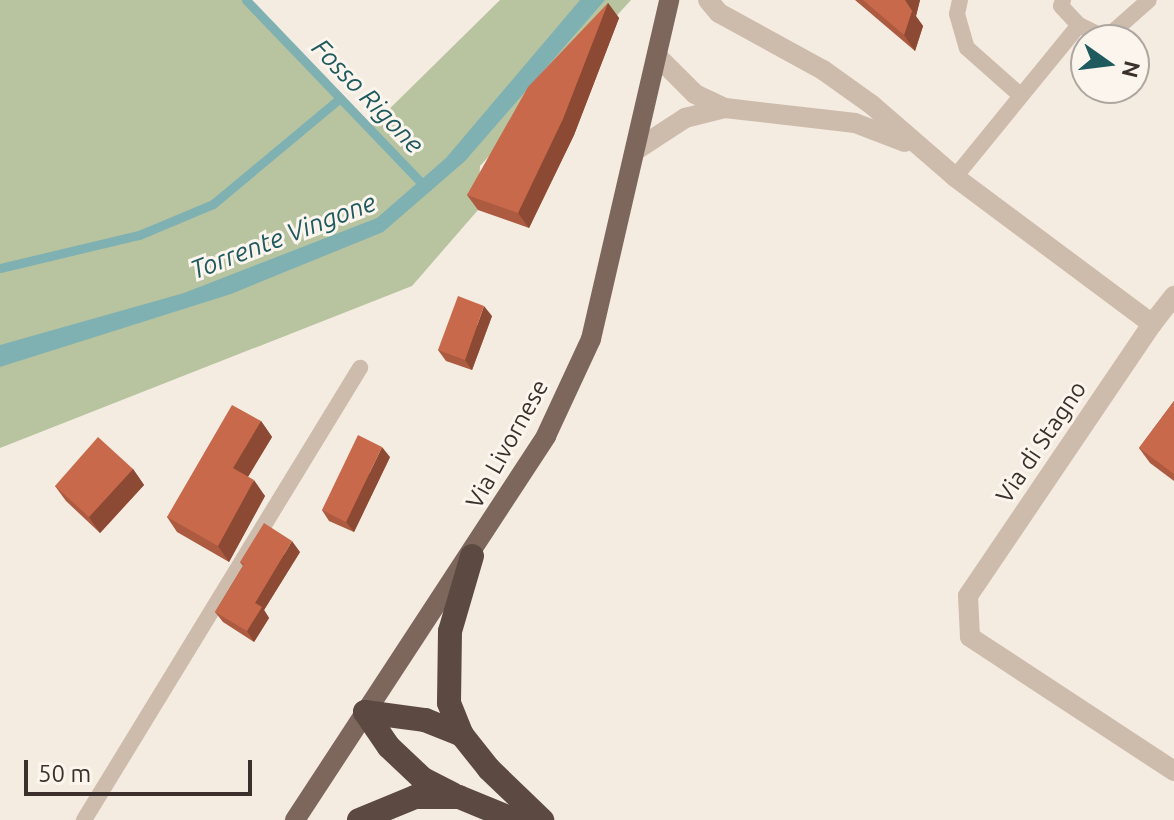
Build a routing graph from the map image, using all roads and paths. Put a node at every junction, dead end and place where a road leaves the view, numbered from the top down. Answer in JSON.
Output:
{"nodes":[{"id":1,"x":669,"y":0,"type":"edge"},
{"id":2,"x":708,"y":0,"type":"edge"},
{"id":3,"x":960,"y":0,"type":"edge"},
{"id":4,"x":1063,"y":0,"type":"edge"},
{"id":5,"x":1149,"y":0,"type":"edge"},
{"id":6,"x":1078,"y":24,"type":"edge"},
{"id":7,"x":1122,"y":24,"type":"edge"},
{"id":8,"x":1070,"y":36,"type":"edge"},
{"id":9,"x":657,"y":56,"type":"junction"},
{"id":10,"x":1021,"y":96,"type":"junction"},
{"id":11,"x":725,"y":108,"type":"junction"},
{"id":12,"x":918,"y":147,"type":"junction"},
{"id":13,"x":636,"y":150,"type":"junction"},
{"id":14,"x":955,"y":177,"type":"junction"},
{"id":15,"x":1174,"y":296,"type":"edge"},
{"id":16,"x":1152,"y":324,"type":"junction"},
{"id":17,"x":360,"y":368,"type":"dead end"},
{"id":18,"x":472,"y":556,"type":"junction"},
{"id":19,"x":365,"y":712,"type":"junction"},
{"id":20,"x":462,"y":735,"type":"junction"},
{"id":21,"x":1174,"y":771,"type":"edge"},
{"id":22,"x":459,"y":797,"type":"junction"},
{"id":23,"x":84,"y":820,"type":"edge"},
{"id":24,"x":295,"y":820,"type":"edge"},
{"id":25,"x":359,"y":820,"type":"edge"},
{"id":26,"x":515,"y":820,"type":"edge"},
{"id":27,"x":542,"y":820,"type":"edge"}],
"edges":[{"from":1,"to":9,"type":"main road","name":"Via Livornese"},
{"from":2,"to":12,"type":"street"},
{"from":3,"to":10,"type":"lane"},
{"from":4,"to":6,"type":"lane"},
{"from":5,"to":7,"type":"lane"},
{"from":8,"to":10,"type":"lane"},
{"from":9,"to":11,"type":"street"},
{"from":9,"to":13,"type":"main road","name":"Via Livornese"},
{"from":10,"to":14,"type":"lane"},
{"from":11,"to":12,"type":"street"},
{"from":11,"to":13,"type":"street"},
{"from":12,"to":14,"type":"street"},
{"from":13,"to":18,"type":"main road","name":"Via Livornese"},
{"from":14,"to":16,"type":"street"},
{"from":15,"to":16,"type":"street"},
{"from":16,"to":21,"type":"street","name":"Via di Stagno"},
{"from":17,"to":23,"type":"lane"},
{"from":18,"to":19,"type":"main road","name":"Via Livornese"},
{"from":18,"to":20,"type":"highway"},
{"from":19,"to":20,"type":"highway"},
{"from":19,"to":22,"type":"highway"},
{"from":19,"to":24,"type":"main road","name":"Via Livornese"},
{"from":20,"to":27,"type":"highway"},
{"from":22,"to":25,"type":"highway"},
{"from":22,"to":26,"type":"highway"}]}
